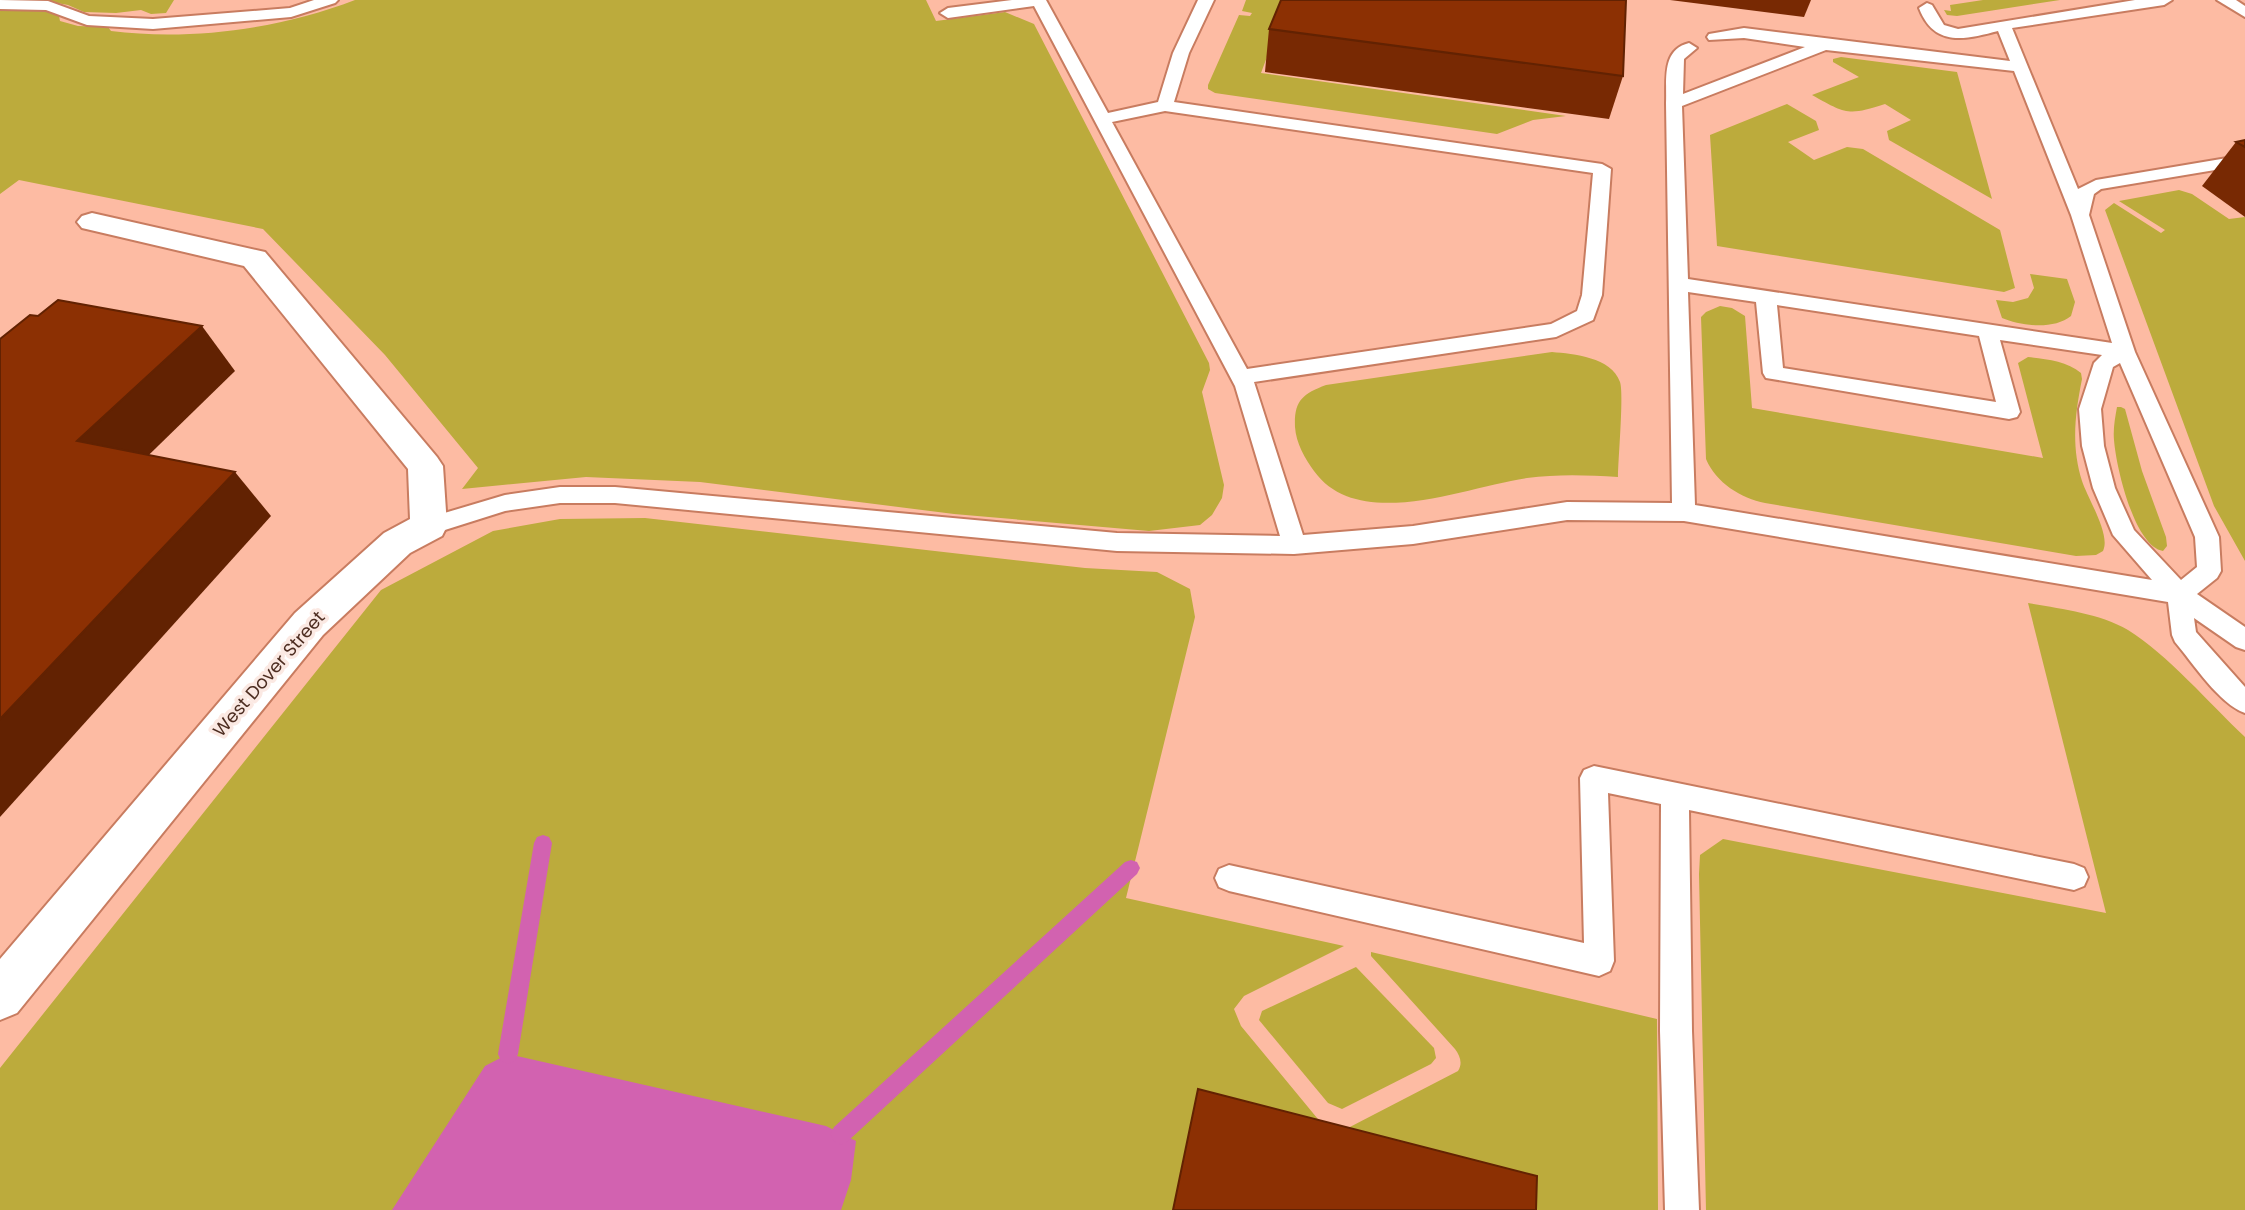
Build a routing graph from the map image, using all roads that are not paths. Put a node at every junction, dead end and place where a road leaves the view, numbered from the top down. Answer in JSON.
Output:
{"nodes":[{"id":1,"x":330,"y":0,"type":"edge"},
{"id":2,"x":1206,"y":0,"type":"edge"},
{"id":3,"x":2164,"y":0,"type":"edge"},
{"id":4,"x":2225,"y":0,"type":"edge"},
{"id":5,"x":0,"y":4,"type":"edge"},
{"id":6,"x":1927,"y":8,"type":"dead end"},
{"id":7,"x":2245,"y":12,"type":"edge"},
{"id":8,"x":948,"y":13,"type":"dead end"},
{"id":9,"x":2003,"y":25,"type":"junction"},
{"id":10,"x":1715,"y":37,"type":"dead end"},
{"id":11,"x":1824,"y":45,"type":"junction"},
{"id":12,"x":1689,"y":48,"type":"dead end"},
{"id":13,"x":2020,"y":66,"type":"junction"},
{"id":14,"x":1674,"y":103,"type":"junction"},
{"id":15,"x":1164,"y":106,"type":"junction"},
{"id":16,"x":1102,"y":119,"type":"junction"},
{"id":17,"x":2245,"y":160,"type":"edge"},
{"id":18,"x":2080,"y":215,"type":"junction"},
{"id":19,"x":92,"y":222,"type":"dead end"},
{"id":20,"x":1678,"y":284,"type":"junction"},
{"id":21,"x":1766,"y":298,"type":"junction"},
{"id":22,"x":1988,"y":331,"type":"junction"},
{"id":23,"x":2125,"y":352,"type":"junction"},
{"id":24,"x":1241,"y":377,"type":"junction"},
{"id":25,"x":1684,"y":512,"type":"junction"},
{"id":26,"x":429,"y":526,"type":"junction"},
{"id":27,"x":1294,"y":545,"type":"junction"},
{"id":28,"x":2179,"y":594,"type":"junction"},
{"id":29,"x":2245,"y":640,"type":"edge"},
{"id":30,"x":2245,"y":702,"type":"edge"},
{"id":31,"x":1675,"y":795,"type":"junction"},
{"id":32,"x":2074,"y":877,"type":"dead end"},
{"id":33,"x":1229,"y":878,"type":"dead end"},
{"id":34,"x":0,"y":996,"type":"edge"},
{"id":35,"x":1682,"y":1210,"type":"edge"}],
"edges":[{"from":1,"to":5,"type":"lane"},
{"from":2,"to":15,"type":"lane"},
{"from":3,"to":9,"type":"lane"},
{"from":4,"to":7,"type":"lane"},
{"from":6,"to":9,"type":"lane"},
{"from":8,"to":16,"type":"lane"},
{"from":9,"to":13,"type":"lane"},
{"from":10,"to":11,"type":"lane"},
{"from":11,"to":13,"type":"lane"},
{"from":11,"to":14,"type":"lane"},
{"from":12,"to":14,"type":"lane"},
{"from":13,"to":18,"type":"lane"},
{"from":14,"to":20,"type":"lane"},
{"from":15,"to":16,"type":"lane"},
{"from":15,"to":24,"type":"lane"},
{"from":16,"to":24,"type":"lane"},
{"from":17,"to":18,"type":"lane"},
{"from":18,"to":23,"type":"lane"},
{"from":19,"to":26,"type":"street"},
{"from":20,"to":21,"type":"lane"},
{"from":20,"to":25,"type":"lane"},
{"from":21,"to":22,"type":"lane"},
{"from":21,"to":22,"type":"lane"},
{"from":22,"to":23,"type":"lane"},
{"from":23,"to":28,"type":"lane"},
{"from":23,"to":28,"type":"lane"},
{"from":24,"to":27,"type":"lane"},
{"from":25,"to":27,"type":"lane"},
{"from":25,"to":28,"type":"lane"},
{"from":26,"to":27,"type":"lane"},
{"from":26,"to":34,"type":"street","name":"West Dover Street"},
{"from":28,"to":29,"type":"lane"},
{"from":28,"to":30,"type":"lane"},
{"from":31,"to":32,"type":"lane"},
{"from":31,"to":33,"type":"lane"},
{"from":31,"to":35,"type":"lane"}]}
